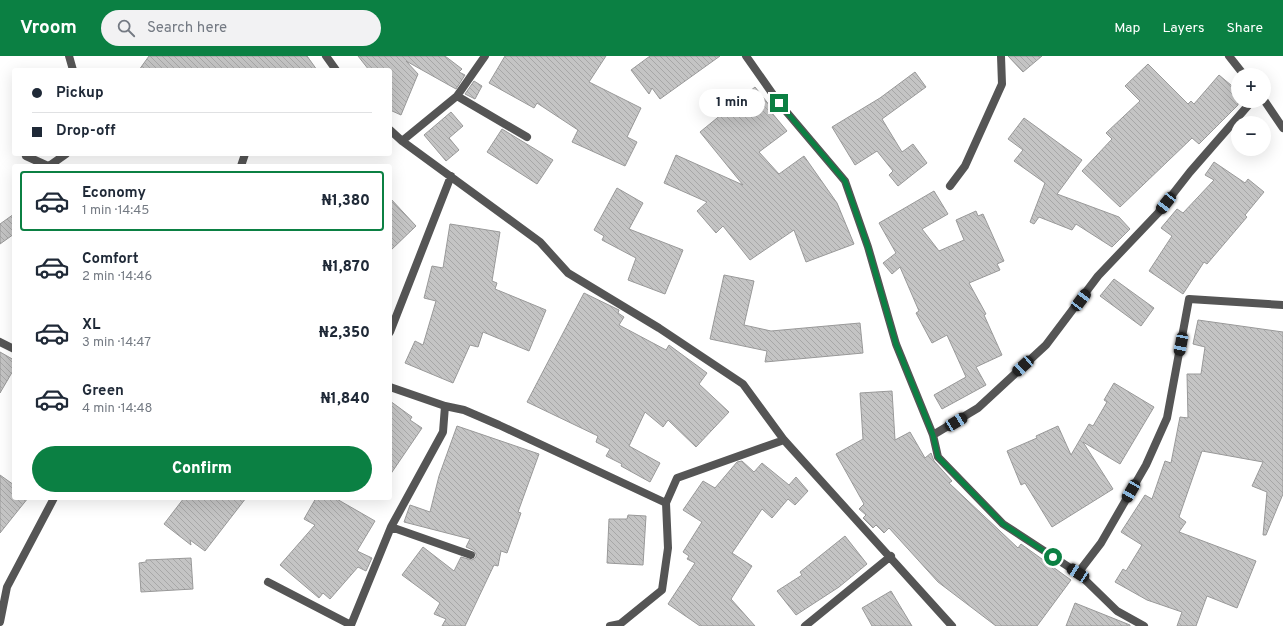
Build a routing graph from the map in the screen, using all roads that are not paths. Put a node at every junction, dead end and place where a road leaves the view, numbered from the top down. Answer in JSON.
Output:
{"nodes":[{"id":1,"x":68,"y":56,"type":"edge"},
{"id":2,"x":326,"y":56,"type":"edge"},
{"id":3,"x":485,"y":56,"type":"edge"},
{"id":4,"x":746,"y":56,"type":"edge"},
{"id":5,"x":1002,"y":56,"type":"edge"},
{"id":6,"x":1229,"y":56,"type":"edge"},
{"id":7,"x":72,"y":68,"type":"edge"},
{"id":8,"x":335,"y":68,"type":"edge"},
{"id":9,"x":1238,"y":68,"type":"edge"},
{"id":10,"x":457,"y":96,"type":"junction"},
{"id":11,"x":1246,"y":108,"type":"edge"},
{"id":12,"x":1269,"y":108,"type":"edge"},
{"id":13,"x":1283,"y":128,"type":"edge"},
{"id":14,"x":392,"y":132,"type":"edge"},
{"id":15,"x":527,"y":137,"type":"dead end"},
{"id":16,"x":402,"y":141,"type":"junction"},
{"id":17,"x":26,"y":156,"type":"dead end"},
{"id":18,"x":63,"y":156,"type":"edge"},
{"id":19,"x":44,"y":164,"type":"edge"},
{"id":20,"x":52,"y":164,"type":"edge"},
{"id":21,"x":451,"y":176,"type":"junction"},
{"id":22,"x":950,"y":186,"type":"dead end"},
{"id":23,"x":1283,"y":305,"type":"edge"},
{"id":24,"x":392,"y":327,"type":"edge"},
{"id":25,"x":0,"y":342,"type":"edge"},
{"id":26,"x":12,"y":348,"type":"edge"},
{"id":27,"x":392,"y":388,"type":"edge"},
{"id":28,"x":445,"y":406,"type":"junction"},
{"id":29,"x":933,"y":435,"type":"junction"},
{"id":30,"x":784,"y":440,"type":"junction"},
{"id":31,"x":53,"y":500,"type":"edge"},
{"id":32,"x":666,"y":503,"type":"junction"},
{"id":33,"x":391,"y":527,"type":"junction"},
{"id":34,"x":471,"y":555,"type":"dead end"},
{"id":35,"x":891,"y":556,"type":"junction"},
{"id":36,"x":1078,"y":573,"type":"junction"},
{"id":37,"x":268,"y":582,"type":"dead end"},
{"id":38,"x":0,"y":622,"type":"edge"},
{"id":39,"x":610,"y":626,"type":"edge"},
{"id":40,"x":805,"y":626,"type":"edge"},
{"id":41,"x":952,"y":626,"type":"edge"},
{"id":42,"x":1144,"y":626,"type":"edge"}],
"edges":[{"from":1,"to":7,"type":"street"},
{"from":2,"to":8,"type":"street"},
{"from":3,"to":10,"type":"street"},
{"from":4,"to":29,"type":"street"},
{"from":5,"to":22,"type":"street"},
{"from":6,"to":9,"type":"street"},
{"from":10,"to":15,"type":"street"},
{"from":10,"to":16,"type":"street"},
{"from":11,"to":29,"type":"street"},
{"from":12,"to":13,"type":"street"},
{"from":14,"to":16,"type":"street"},
{"from":16,"to":21,"type":"street"},
{"from":17,"to":19,"type":"street"},
{"from":18,"to":20,"type":"street"},
{"from":21,"to":24,"type":"street"},
{"from":21,"to":30,"type":"street"},
{"from":23,"to":36,"type":"street"},
{"from":25,"to":26,"type":"street"},
{"from":27,"to":28,"type":"street"},
{"from":28,"to":32,"type":"street"},
{"from":28,"to":33,"type":"street"},
{"from":29,"to":36,"type":"street"},
{"from":30,"to":32,"type":"street"},
{"from":30,"to":35,"type":"street"},
{"from":31,"to":38,"type":"street"},
{"from":32,"to":39,"type":"street"},
{"from":33,"to":34,"type":"street"},
{"from":33,"to":37,"type":"street"},
{"from":35,"to":40,"type":"street"},
{"from":35,"to":41,"type":"street"},
{"from":36,"to":42,"type":"street"}]}
